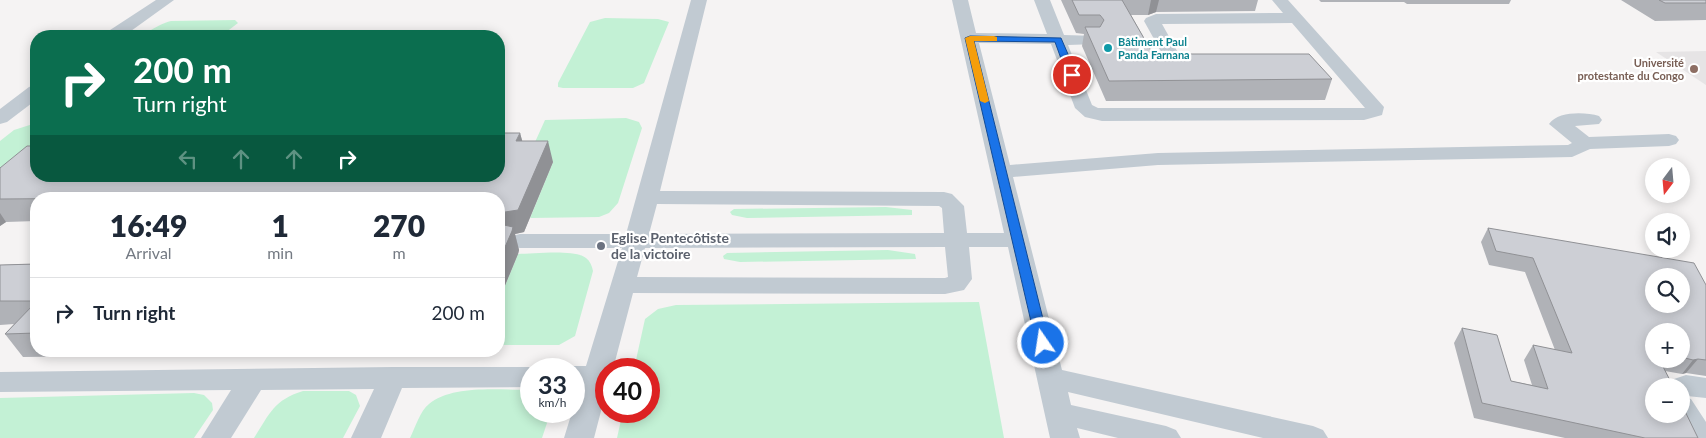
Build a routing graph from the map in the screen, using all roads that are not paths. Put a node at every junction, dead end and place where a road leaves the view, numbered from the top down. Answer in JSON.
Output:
{"nodes":[{"id":1,"x":166,"y":0,"type":"edge"},
{"id":2,"x":699,"y":0,"type":"edge"},
{"id":3,"x":960,"y":0,"type":"edge"},
{"id":4,"x":1042,"y":0,"type":"edge"},
{"id":5,"x":1280,"y":0,"type":"edge"},
{"id":6,"x":1296,"y":18,"type":"junction"},
{"id":7,"x":1051,"y":22,"type":"junction"},
{"id":8,"x":122,"y":30,"type":"edge"},
{"id":9,"x":970,"y":38,"type":"junction"},
{"id":10,"x":1058,"y":39,"type":"junction"},
{"id":11,"x":1091,"y":40,"type":"junction"},
{"id":12,"x":1066,"y":58,"type":"junction"},
{"id":13,"x":1215,"y":65,"type":"edge"},
{"id":14,"x":1319,"y":65,"type":"edge"},
{"id":15,"x":1338,"y":65,"type":"junction"},
{"id":16,"x":30,"y":96,"type":"edge"},
{"id":17,"x":0,"y":118,"type":"edge"},
{"id":18,"x":1592,"y":120,"type":"dead end"},
{"id":19,"x":1669,"y":140,"type":"dead end"},
{"id":20,"x":1585,"y":143,"type":"junction"},
{"id":21,"x":1002,"y":172,"type":"junction"},
{"id":22,"x":648,"y":197,"type":"junction"},
{"id":23,"x":956,"y":240,"type":"junction"},
{"id":24,"x":1019,"y":240,"type":"junction"},
{"id":25,"x":520,"y":241,"type":"dead end"},
{"id":26,"x":635,"y":241,"type":"junction"},
{"id":27,"x":622,"y":285,"type":"junction"},
{"id":28,"x":585,"y":376,"type":"edge"},
{"id":29,"x":393,"y":377,"type":"junction"},
{"id":30,"x":520,"y":377,"type":"edge"},
{"id":31,"x":1051,"y":378,"type":"junction"},
{"id":32,"x":253,"y":379,"type":"junction"},
{"id":33,"x":0,"y":382,"type":"edge"},
{"id":34,"x":1690,"y":387,"type":"edge"},
{"id":35,"x":1706,"y":388,"type":"edge"},
{"id":36,"x":1690,"y":421,"type":"edge"},
{"id":37,"x":580,"y":423,"type":"edge"},
{"id":38,"x":1063,"y":426,"type":"edge"},
{"id":39,"x":216,"y":438,"type":"edge"},
{"id":40,"x":366,"y":438,"type":"edge"},
{"id":41,"x":579,"y":438,"type":"edge"},
{"id":42,"x":1166,"y":438,"type":"edge"},
{"id":43,"x":1313,"y":438,"type":"edge"},
{"id":44,"x":1701,"y":438,"type":"edge"}],
"edges":[{"from":1,"to":8,"type":"street"},
{"from":2,"to":22,"type":"street"},
{"from":3,"to":9,"type":"street"},
{"from":4,"to":7,"type":"street"},
{"from":5,"to":6,"type":"street"},
{"from":6,"to":13,"type":"street"},
{"from":6,"to":15,"type":"street"},
{"from":7,"to":10,"type":"street"},
{"from":7,"to":11,"type":"street"},
{"from":9,"to":10,"type":"street"},
{"from":9,"to":21,"type":"street"},
{"from":10,"to":11,"type":"street"},
{"from":10,"to":12,"type":"street"},
{"from":11,"to":12,"type":"street"},
{"from":12,"to":15,"type":"street"},
{"from":14,"to":15,"type":"street"},
{"from":16,"to":17,"type":"street"},
{"from":18,"to":20,"type":"street"},
{"from":19,"to":20,"type":"street"},
{"from":20,"to":21,"type":"street"},
{"from":21,"to":24,"type":"street"},
{"from":22,"to":23,"type":"street"},
{"from":22,"to":26,"type":"street"},
{"from":23,"to":24,"type":"street"},
{"from":23,"to":26,"type":"street"},
{"from":23,"to":27,"type":"street"},
{"from":24,"to":31,"type":"street"},
{"from":25,"to":26,"type":"street"},
{"from":26,"to":27,"type":"street"},
{"from":27,"to":28,"type":"street"},
{"from":29,"to":30,"type":"street"},
{"from":29,"to":32,"type":"street"},
{"from":29,"to":40,"type":"street"},
{"from":31,"to":38,"type":"street"},
{"from":31,"to":43,"type":"street"},
{"from":32,"to":33,"type":"street"},
{"from":32,"to":39,"type":"street"},
{"from":34,"to":35,"type":"street"},
{"from":36,"to":44,"type":"street"},
{"from":37,"to":41,"type":"street"},
{"from":38,"to":42,"type":"street"}]}
